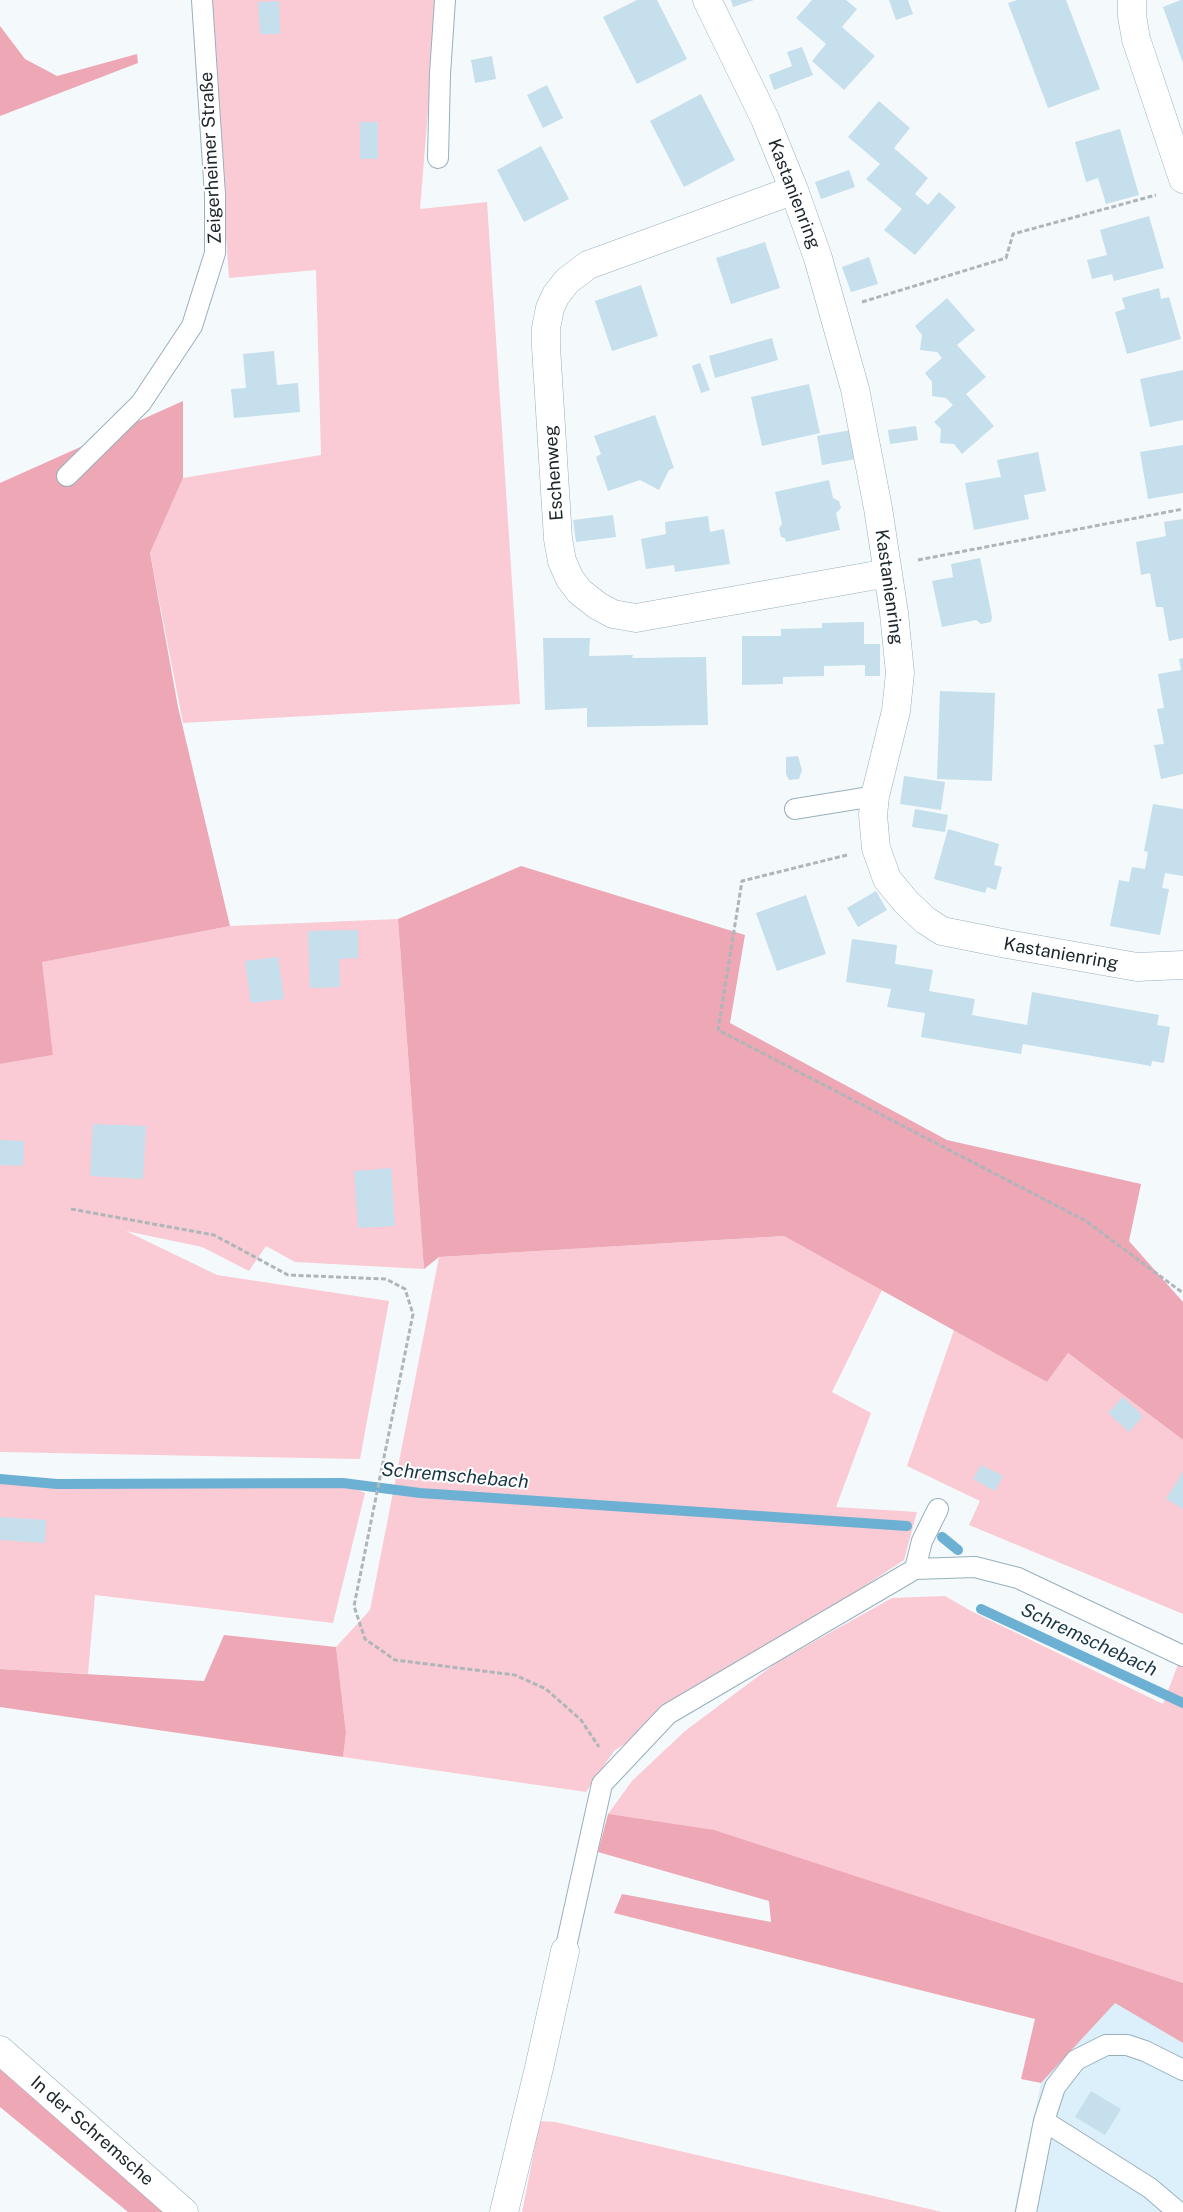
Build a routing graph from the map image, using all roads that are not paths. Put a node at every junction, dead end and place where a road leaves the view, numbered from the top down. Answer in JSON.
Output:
{"nodes":[{"id":1,"x":202,"y":0,"type":"edge"},
{"id":2,"x":444,"y":0,"type":"edge"},
{"id":3,"x":707,"y":0,"type":"edge"},
{"id":4,"x":1132,"y":0,"type":"edge"},
{"id":5,"x":438,"y":158,"type":"dead end"},
{"id":6,"x":1174,"y":186,"type":"edge"},
{"id":7,"x":794,"y":190,"type":"junction"},
{"id":8,"x":67,"y":476,"type":"dead end"},
{"id":9,"x":888,"y":573,"type":"junction"},
{"id":10,"x":875,"y":796,"type":"junction"},
{"id":11,"x":795,"y":809,"type":"dead end"},
{"id":12,"x":1183,"y":966,"type":"edge"},
{"id":13,"x":938,"y":1509,"type":"dead end"},
{"id":14,"x":915,"y":1568,"type":"junction"},
{"id":15,"x":1183,"y":1656,"type":"edge"},
{"id":16,"x":565,"y":1952,"type":"joint"},
{"id":17,"x":0,"y":2050,"type":"edge"},
{"id":18,"x":1183,"y":2070,"type":"edge"},
{"id":19,"x":1044,"y":2121,"type":"junction"},
{"id":20,"x":184,"y":2212,"type":"edge"},
{"id":21,"x":504,"y":2212,"type":"edge"},
{"id":22,"x":1026,"y":2212,"type":"edge"},
{"id":23,"x":1178,"y":2212,"type":"edge"}],
"edges":[{"from":1,"to":8,"type":"lane","name":"Zeigerheimer Straße"},
{"from":2,"to":5,"type":"lane"},
{"from":3,"to":7,"type":"street","name":"Kastanienring"},
{"from":4,"to":6,"type":"street"},
{"from":7,"to":9,"type":"street","name":"Kastanienring"},
{"from":7,"to":9,"type":"street","name":"Eschenweg"},
{"from":9,"to":10,"type":"street","name":"Kastanienring"},
{"from":10,"to":11,"type":"lane"},
{"from":10,"to":12,"type":"street","name":"Kastanienring"},
{"from":13,"to":14,"type":"lane"},
{"from":14,"to":15,"type":"lane"},
{"from":14,"to":16,"type":"lane"},
{"from":16,"to":21,"type":"street"},
{"from":17,"to":20,"type":"street","name":"In der Schremsche"},
{"from":18,"to":19,"type":"lane"},
{"from":19,"to":22,"type":"lane"},
{"from":19,"to":23,"type":"lane"}]}
